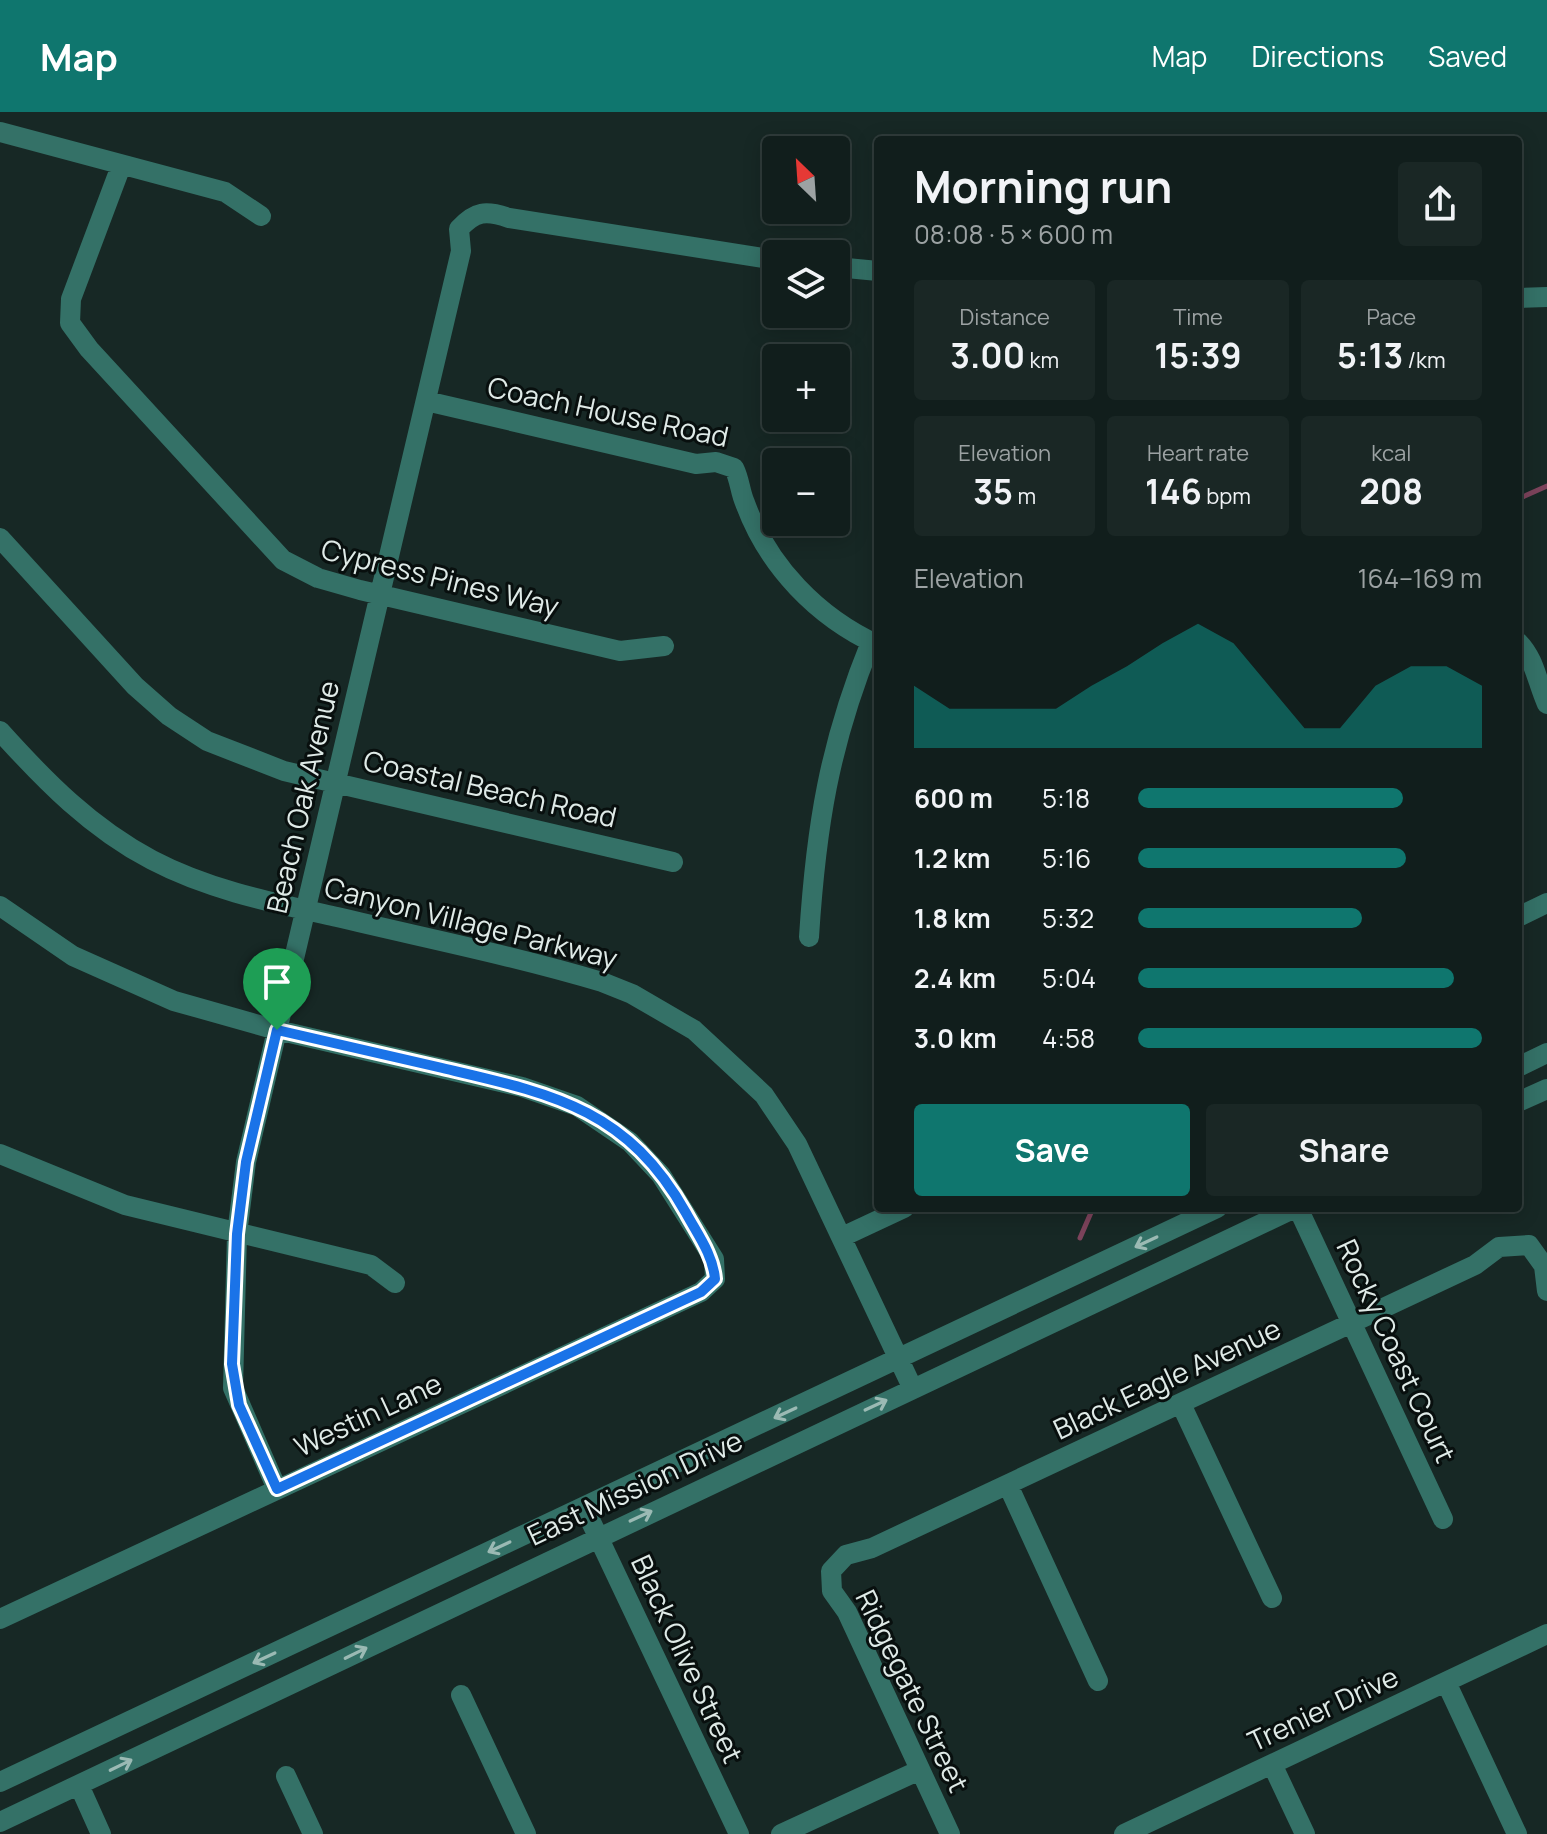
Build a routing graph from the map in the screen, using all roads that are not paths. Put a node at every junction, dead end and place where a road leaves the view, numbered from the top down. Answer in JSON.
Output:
{"nodes":[{"id":1,"x":0,"y":132,"type":"edge"},
{"id":2,"x":121,"y":166,"type":"junction"},
{"id":3,"x":261,"y":216,"type":"dead end"},
{"id":4,"x":762,"y":258,"type":"edge"},
{"id":5,"x":850,"y":268,"type":"edge"},
{"id":6,"x":874,"y":271,"type":"edge"},
{"id":7,"x":1547,"y":297,"type":"edge"},
{"id":8,"x":1522,"y":298,"type":"edge"},
{"id":9,"x":426,"y":401,"type":"junction"},
{"id":10,"x":0,"y":538,"type":"edge"},
{"id":11,"x":379,"y":595,"type":"junction"},
{"id":12,"x":874,"y":644,"type":"edge"},
{"id":13,"x":664,"y":646,"type":"dead end"},
{"id":14,"x":1522,"y":646,"type":"edge"},
{"id":15,"x":1547,"y":704,"type":"edge"},
{"id":16,"x":0,"y":731,"type":"edge"},
{"id":17,"x":335,"y":781,"type":"junction"},
{"id":18,"x":673,"y":862,"type":"dead end"},
{"id":19,"x":1547,"y":903,"type":"edge"},
{"id":20,"x":0,"y":906,"type":"edge"},
{"id":21,"x":305,"y":910,"type":"junction"},
{"id":22,"x":1522,"y":915,"type":"edge"},
{"id":23,"x":809,"y":937,"type":"dead end"},
{"id":24,"x":277,"y":1030,"type":"junction"},
{"id":25,"x":1547,"y":1053,"type":"edge"},
{"id":26,"x":1522,"y":1065,"type":"edge"},
{"id":27,"x":1547,"y":1089,"type":"edge"},
{"id":28,"x":1522,"y":1100,"type":"edge"},
{"id":29,"x":0,"y":1154,"type":"edge"},
{"id":30,"x":895,"y":1212,"type":"edge"},
{"id":31,"x":1209,"y":1212,"type":"edge"},
{"id":32,"x":1287,"y":1212,"type":"edge"},
{"id":33,"x":1298,"y":1212,"type":"edge"},
{"id":34,"x":237,"y":1234,"type":"junction"},
{"id":35,"x":842,"y":1237,"type":"junction"},
{"id":36,"x":395,"y":1283,"type":"dead end"},
{"id":37,"x":1547,"y":1291,"type":"edge"},
{"id":38,"x":1352,"y":1322,"type":"junction"},
{"id":39,"x":899,"y":1359,"type":"junction"},
{"id":40,"x":912,"y":1387,"type":"junction"},
{"id":41,"x":1181,"y":1404,"type":"junction"},
{"id":42,"x":1008,"y":1485,"type":"junction"},
{"id":43,"x":277,"y":1489,"type":"junction"},
{"id":44,"x":584,"y":1507,"type":"junction"},
{"id":45,"x":1443,"y":1519,"type":"dead end"},
{"id":46,"x":598,"y":1536,"type":"junction"},
{"id":47,"x":831,"y":1571,"type":"joint"},
{"id":48,"x":1272,"y":1598,"type":"dead end"},
{"id":49,"x":0,"y":1619,"type":"edge"},
{"id":50,"x":1547,"y":1634,"type":"edge"},
{"id":51,"x":1098,"y":1681,"type":"dead end"},
{"id":52,"x":1446,"y":1682,"type":"junction"},
{"id":53,"x":461,"y":1695,"type":"dead end"},
{"id":54,"x":1272,"y":1764,"type":"junction"},
{"id":55,"x":920,"y":1770,"type":"junction"},
{"id":56,"x":286,"y":1776,"type":"dead end"},
{"id":57,"x":0,"y":1782,"type":"edge"},
{"id":58,"x":79,"y":1785,"type":"junction"},
{"id":59,"x":0,"y":1822,"type":"edge"},
{"id":60,"x":101,"y":1834,"type":"edge"},
{"id":61,"x":313,"y":1834,"type":"edge"},
{"id":62,"x":526,"y":1834,"type":"edge"},
{"id":63,"x":739,"y":1834,"type":"edge"},
{"id":64,"x":781,"y":1834,"type":"edge"},
{"id":65,"x":950,"y":1834,"type":"edge"},
{"id":66,"x":1124,"y":1834,"type":"edge"},
{"id":67,"x":1305,"y":1834,"type":"edge"},
{"id":68,"x":1517,"y":1834,"type":"edge"}],
"edges":[{"from":1,"to":2,"type":"street"},
{"from":2,"to":3,"type":"street"},
{"from":2,"to":11,"type":"street","name":"Cypress Pines Way"},
{"from":4,"to":9,"type":"street","name":"Beach Oak Avenue"},
{"from":5,"to":6,"type":"street"},
{"from":7,"to":8,"type":"street"},
{"from":9,"to":11,"type":"street","name":"Beach Oak Avenue"},
{"from":9,"to":12,"type":"street","name":"Coach House Road"},
{"from":10,"to":17,"type":"street","name":"Coastal Beach Road"},
{"from":11,"to":13,"type":"street","name":"Cypress Pines Way"},
{"from":11,"to":17,"type":"street","name":"Beach Oak Avenue"},
{"from":12,"to":23,"type":"street"},
{"from":14,"to":15,"type":"street"},
{"from":16,"to":21,"type":"street","name":"Canyon Village Parkway"},
{"from":17,"to":18,"type":"street","name":"Coastal Beach Road"},
{"from":17,"to":21,"type":"street","name":"Beach Oak Avenue"},
{"from":19,"to":22,"type":"street"},
{"from":20,"to":24,"type":"street"},
{"from":21,"to":24,"type":"street","name":"Beach Oak Avenue"},
{"from":21,"to":35,"type":"street","name":"Canyon Village Parkway"},
{"from":24,"to":34,"type":"street","name":"Beach Oak Avenue"},
{"from":24,"to":43,"type":"street","name":"Westin Lane"},
{"from":25,"to":26,"type":"street"},
{"from":27,"to":28,"type":"street"},
{"from":29,"to":34,"type":"street"},
{"from":30,"to":35,"type":"street"},
{"from":31,"to":39,"type":"street","name":"East Mission Drive","one_way":true},
{"from":32,"to":40,"type":"street","name":"East Mission Drive"},
{"from":33,"to":38,"type":"street","name":"Rocky Coast Court"},
{"from":34,"to":36,"type":"street"},
{"from":34,"to":43,"type":"street","name":"Beach Oak Avenue"},
{"from":35,"to":39,"type":"street","name":"Canyon Village Parkway"},
{"from":37,"to":38,"type":"street","name":"Black Eagle Avenue"},
{"from":38,"to":41,"type":"street","name":"Black Eagle Avenue"},
{"from":38,"to":45,"type":"street","name":"Rocky Coast Court"},
{"from":39,"to":40,"type":"street","name":"Canyon Village Parkway"},
{"from":39,"to":44,"type":"street","name":"East Mission Drive","one_way":true},
{"from":46,"to":40,"type":"street","name":"East Mission Drive","one_way":true},
{"from":41,"to":42,"type":"street","name":"Black Eagle Avenue"},
{"from":41,"to":48,"type":"street"},
{"from":42,"to":47,"type":"street","name":"Black Eagle Avenue"},
{"from":42,"to":51,"type":"street"},
{"from":43,"to":49,"type":"street","name":"Westin Lane"},
{"from":44,"to":46,"type":"street","name":"Black Olive Street"},
{"from":44,"to":57,"type":"street","name":"East Mission Drive","one_way":true},
{"from":58,"to":46,"type":"street","name":"East Mission Drive","one_way":true},
{"from":46,"to":63,"type":"street","name":"Black Olive Street"},
{"from":47,"to":55,"type":"street","name":"Ridgegate Street"},
{"from":50,"to":52,"type":"street","name":"Trenier Drive"},
{"from":52,"to":54,"type":"street","name":"Trenier Drive"},
{"from":52,"to":68,"type":"street"},
{"from":53,"to":62,"type":"street"},
{"from":54,"to":66,"type":"street","name":"Trenier Drive"},
{"from":54,"to":67,"type":"street"},
{"from":55,"to":64,"type":"street"},
{"from":55,"to":65,"type":"street","name":"Ridgegate Street"},
{"from":56,"to":61,"type":"street"},
{"from":58,"to":59,"type":"street","name":"East Mission Drive"},
{"from":58,"to":60,"type":"street"}]}
